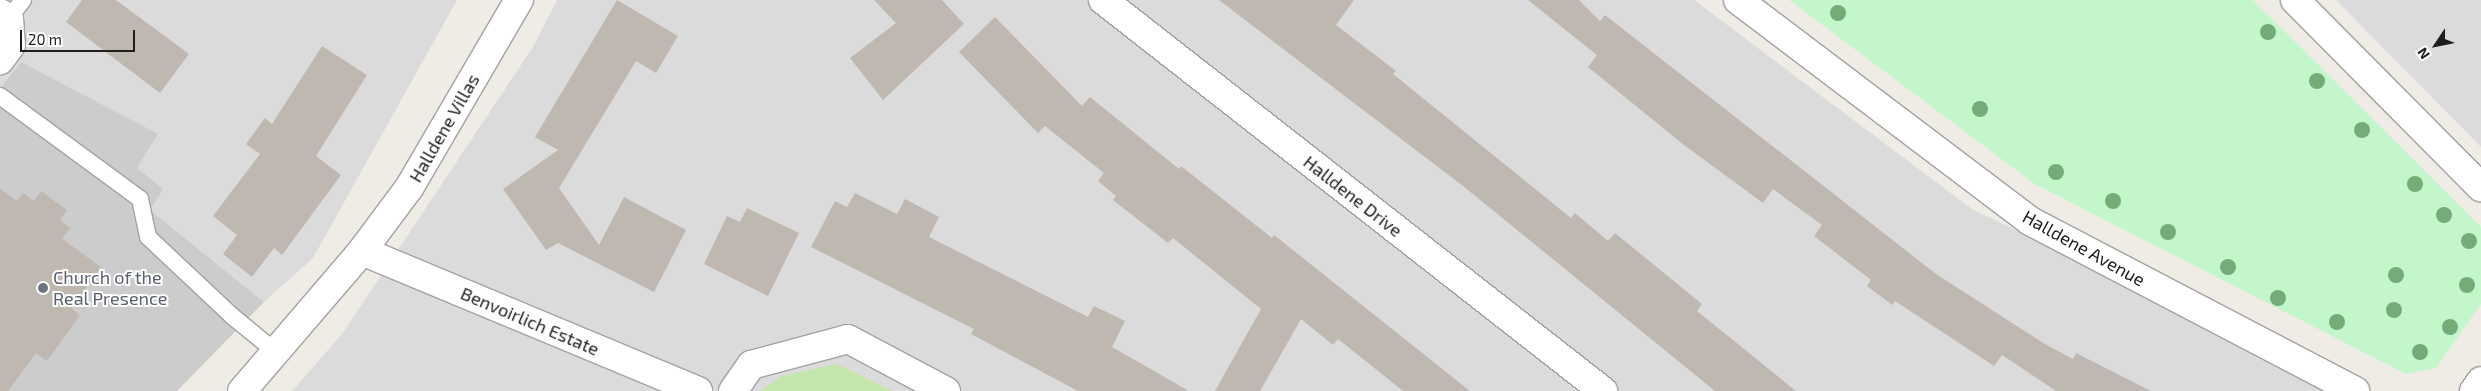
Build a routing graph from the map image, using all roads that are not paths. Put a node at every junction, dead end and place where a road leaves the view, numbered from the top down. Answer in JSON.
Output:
{"nodes":[{"id":1,"x":519,"y":0,"type":"edge"},
{"id":2,"x":1104,"y":0,"type":"edge"},
{"id":3,"x":1738,"y":0,"type":"edge"},
{"id":4,"x":2295,"y":0,"type":"edge"},
{"id":5,"x":11,"y":10,"type":"edge"},
{"id":6,"x":0,"y":60,"type":"edge"},
{"id":7,"x":0,"y":96,"type":"edge"},
{"id":8,"x":2481,"y":188,"type":"edge"},
{"id":9,"x":362,"y":251,"type":"junction"},
{"id":10,"x":276,"y":352,"type":"junction"},
{"id":11,"x":2481,"y":381,"type":"edge"},
{"id":12,"x":242,"y":391,"type":"edge"},
{"id":13,"x":698,"y":391,"type":"edge"},
{"id":14,"x":733,"y":391,"type":"edge"},
{"id":15,"x":946,"y":391,"type":"edge"},
{"id":16,"x":1604,"y":391,"type":"edge"},
{"id":17,"x":2355,"y":391,"type":"edge"},
{"id":18,"x":2474,"y":391,"type":"edge"}],
"edges":[{"from":1,"to":9,"type":"street","name":"Halldene Villas"},
{"from":2,"to":16,"type":"street","name":"Halldene Drive"},
{"from":3,"to":17,"type":"street","name":"Halldene Avenue"},
{"from":4,"to":8,"type":"street"},
{"from":5,"to":6,"type":"street"},
{"from":7,"to":10,"type":"lane"},
{"from":9,"to":10,"type":"street","name":"Halldene Villas"},
{"from":9,"to":13,"type":"street","name":"Benvoirlich Estate"},
{"from":10,"to":12,"type":"street","name":"Halldene Villas"},
{"from":11,"to":18,"type":"street"},
{"from":14,"to":15,"type":"street"}]}
